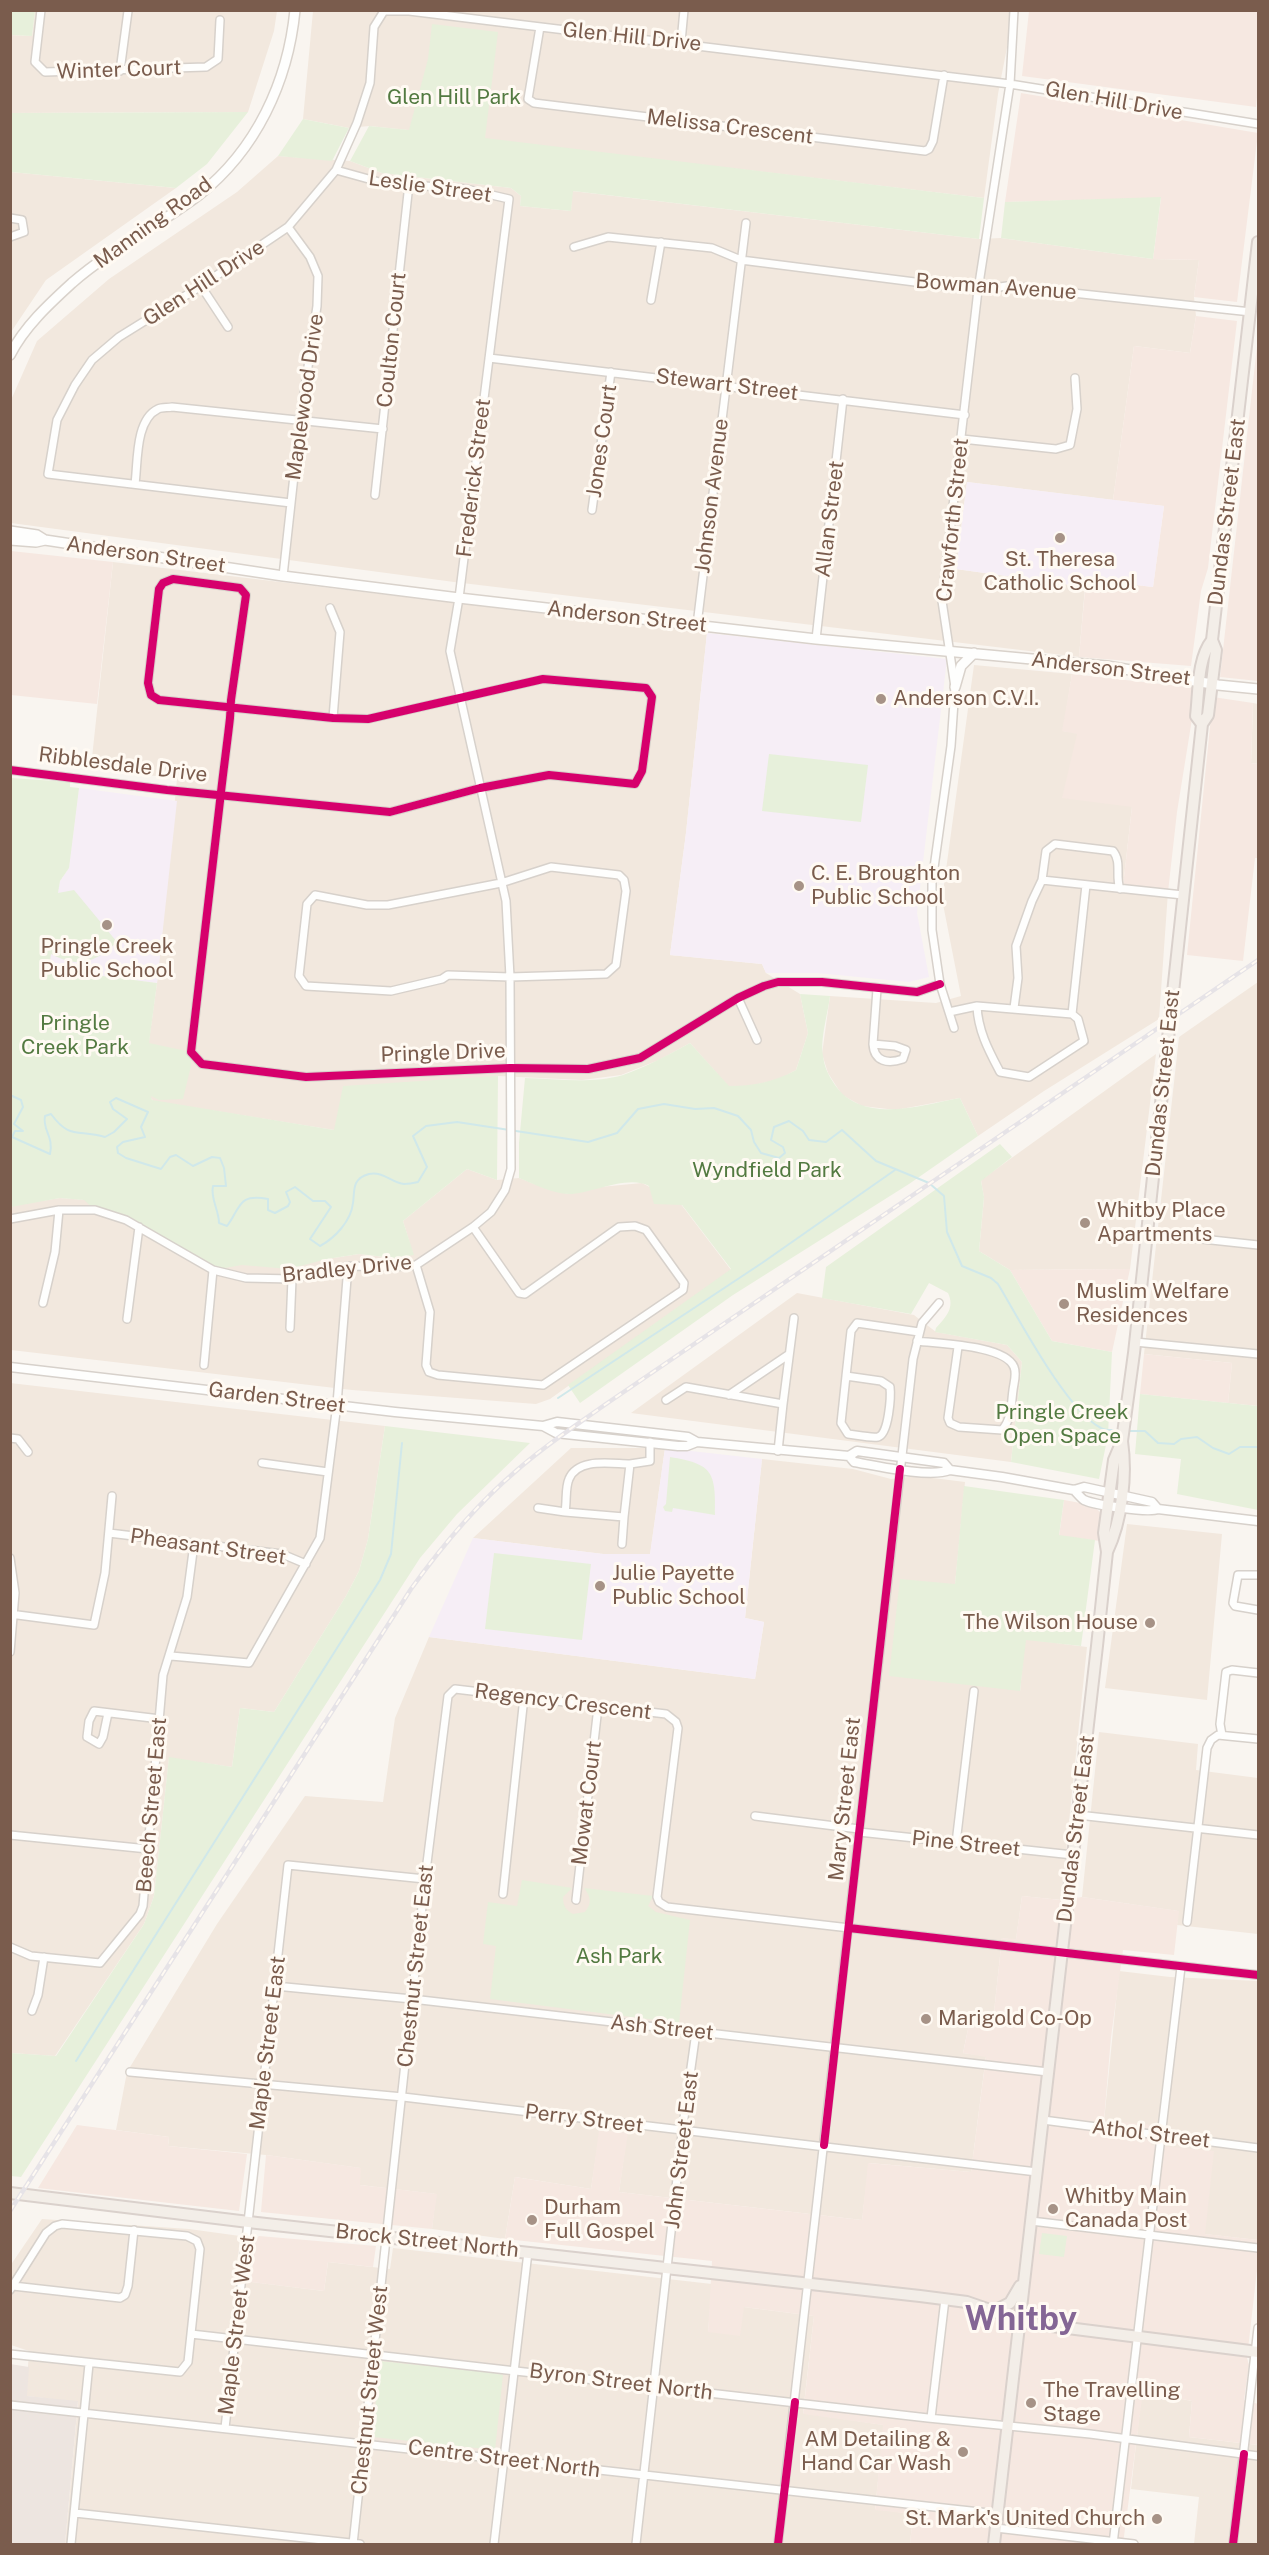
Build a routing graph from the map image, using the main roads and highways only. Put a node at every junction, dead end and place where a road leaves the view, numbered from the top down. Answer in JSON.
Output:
{"nodes":[{"id":1,"x":295,"y":10,"type":"edge"},
{"id":2,"x":1258,"y":242,"type":"edge"},
{"id":3,"x":10,"y":355,"type":"edge"},
{"id":4,"x":10,"y":531,"type":"edge"},
{"id":5,"x":10,"y":540,"type":"edge"},
{"id":6,"x":45,"y":540,"type":"junction"},
{"id":7,"x":974,"y":653,"type":"junction"},
{"id":8,"x":1206,"y":682,"type":"junction"},
{"id":9,"x":955,"y":687,"type":"road end"},
{"id":10,"x":1258,"y":688,"type":"edge"},
{"id":11,"x":10,"y":2193,"type":"edge"},
{"id":12,"x":1024,"y":2278,"type":"junction"},
{"id":13,"x":994,"y":2311,"type":"junction"},
{"id":14,"x":1019,"y":2321,"type":"junction"},
{"id":15,"x":1257,"y":2352,"type":"edge"},
{"id":16,"x":994,"y":2544,"type":"edge"}],
"edges":[{"from":1,"to":3,"type":"main road","name":"Manning Road"},
{"from":2,"to":8,"type":"main road","name":"Dundas Street East"},
{"from":4,"to":6,"type":"main road","name":"Anderson Street"},
{"from":5,"to":6,"type":"main road","name":"Anderson Street"},
{"from":6,"to":7,"type":"main road","name":"Anderson Street"},
{"from":7,"to":8,"type":"main road","name":"Anderson Street"},
{"from":7,"to":9,"type":"main road"},
{"from":8,"to":10,"type":"main road","name":"Anderson Street"},
{"from":8,"to":12,"type":"main road","name":"Dundas Street East"},
{"from":11,"to":13,"type":"main road","name":"Brock Street North"},
{"from":12,"to":13,"type":"main road"},
{"from":12,"to":14,"type":"main road","name":"Dundas Street East"},
{"from":13,"to":14,"type":"main road","name":"Brock Street North"},
{"from":14,"to":15,"type":"main road","name":"Brock Street North"},
{"from":14,"to":16,"type":"main road","name":"Dundas Street East"}]}
